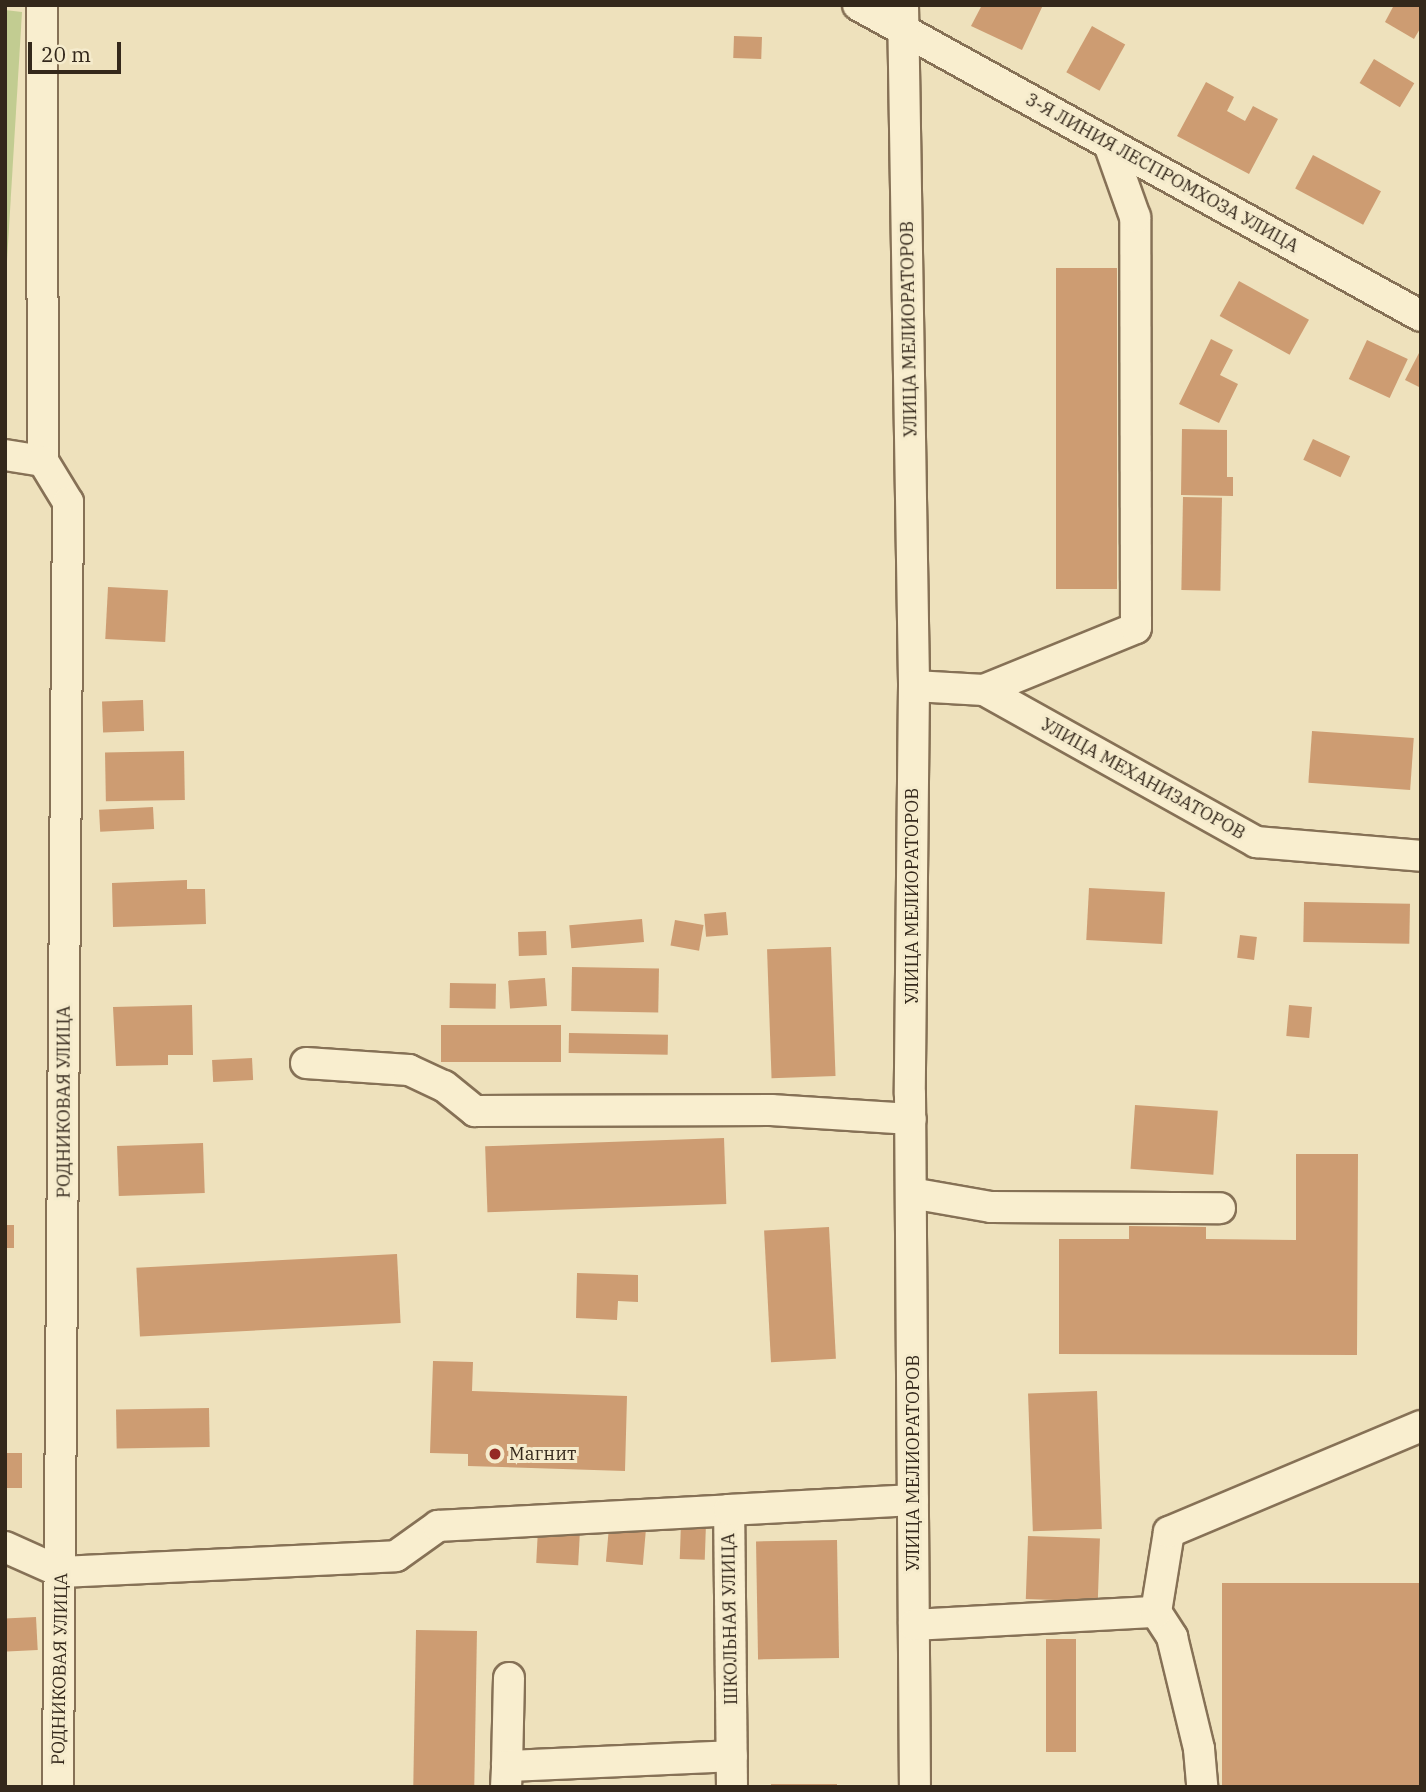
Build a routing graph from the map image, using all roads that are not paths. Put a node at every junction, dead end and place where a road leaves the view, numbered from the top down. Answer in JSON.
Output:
{"nodes":[{"id":1,"x":42,"y":5,"type":"edge"},
{"id":2,"x":858,"y":5,"type":"edge"},
{"id":3,"x":904,"y":18,"type":"edge"},
{"id":4,"x":1109,"y":144,"type":"junction"},
{"id":5,"x":1421,"y":316,"type":"edge"},
{"id":6,"x":5,"y":455,"type":"edge"},
{"id":7,"x":43,"y":461,"type":"junction"},
{"id":8,"x":914,"y":686,"type":"junction"},
{"id":9,"x":984,"y":690,"type":"junction"},
{"id":10,"x":1421,"y":856,"type":"edge"},
{"id":11,"x":306,"y":1063,"type":"dead end"},
{"id":12,"x":911,"y":1119,"type":"junction"},
{"id":13,"x":911,"y":1193,"type":"junction"},
{"id":14,"x":1220,"y":1208,"type":"dead end"},
{"id":15,"x":1421,"y":1426,"type":"edge"},
{"id":16,"x":913,"y":1500,"type":"junction"},
{"id":17,"x":729,"y":1510,"type":"junction"},
{"id":18,"x":5,"y":1547,"type":"edge"},
{"id":19,"x":61,"y":1572,"type":"junction"},
{"id":20,"x":1156,"y":1612,"type":"junction"},
{"id":21,"x":914,"y":1625,"type":"junction"},
{"id":22,"x":509,"y":1678,"type":"dead end"},
{"id":23,"x":732,"y":1756,"type":"junction"},
{"id":24,"x":507,"y":1776,"type":"edge"},
{"id":25,"x":58,"y":1787,"type":"edge"},
{"id":26,"x":732,"y":1787,"type":"edge"},
{"id":27,"x":915,"y":1787,"type":"edge"},
{"id":28,"x":1202,"y":1787,"type":"edge"}],
"edges":[{"from":1,"to":7,"type":"street"},
{"from":2,"to":3,"type":"street","name":"3-Я ЛИНИЯ ЛЕСПРОМХОЗА УЛИЦА"},
{"from":3,"to":4,"type":"street","name":"3-Я ЛИНИЯ ЛЕСПРОМХОЗА УЛИЦА"},
{"from":3,"to":8,"type":"street","name":"УЛИЦА МЕЛИОРАТОРОВ"},
{"from":4,"to":5,"type":"street","name":"3-Я ЛИНИЯ ЛЕСПРОМХОЗА УЛИЦА"},
{"from":4,"to":9,"type":"street"},
{"from":6,"to":7,"type":"street"},
{"from":7,"to":19,"type":"street","name":"РОДНИКОВАЯ УЛИЦА"},
{"from":8,"to":9,"type":"street","name":"УЛИЦА МЕХАНИЗАТОРОВ"},
{"from":8,"to":12,"type":"street","name":"УЛИЦА МЕЛИОРАТОРОВ"},
{"from":9,"to":10,"type":"street","name":"УЛИЦА МЕХАНИЗАТОРОВ"},
{"from":11,"to":12,"type":"street"},
{"from":12,"to":13,"type":"street","name":"УЛИЦА МЕЛИОРАТОРОВ"},
{"from":13,"to":14,"type":"street"},
{"from":13,"to":16,"type":"street","name":"УЛИЦА МЕЛИОРАТОРОВ"},
{"from":15,"to":20,"type":"street"},
{"from":16,"to":17,"type":"street","name":"ШКОЛЬНАЯ УЛИЦА"},
{"from":16,"to":21,"type":"street","name":"УЛИЦА МЕЛИОРАТОРОВ"},
{"from":17,"to":19,"type":"street"},
{"from":17,"to":23,"type":"street","name":"ШКОЛЬНАЯ УЛИЦА"},
{"from":18,"to":19,"type":"street"},
{"from":19,"to":25,"type":"street","name":"РОДНИКОВАЯ УЛИЦА"},
{"from":20,"to":21,"type":"street"},
{"from":20,"to":28,"type":"street"},
{"from":21,"to":27,"type":"street","name":"УЛИЦА МЕЛИОРАТОРОВ"},
{"from":22,"to":24,"type":"street"},
{"from":23,"to":24,"type":"street"},
{"from":23,"to":26,"type":"street","name":"ШКОЛЬНАЯ УЛИЦА"}]}
